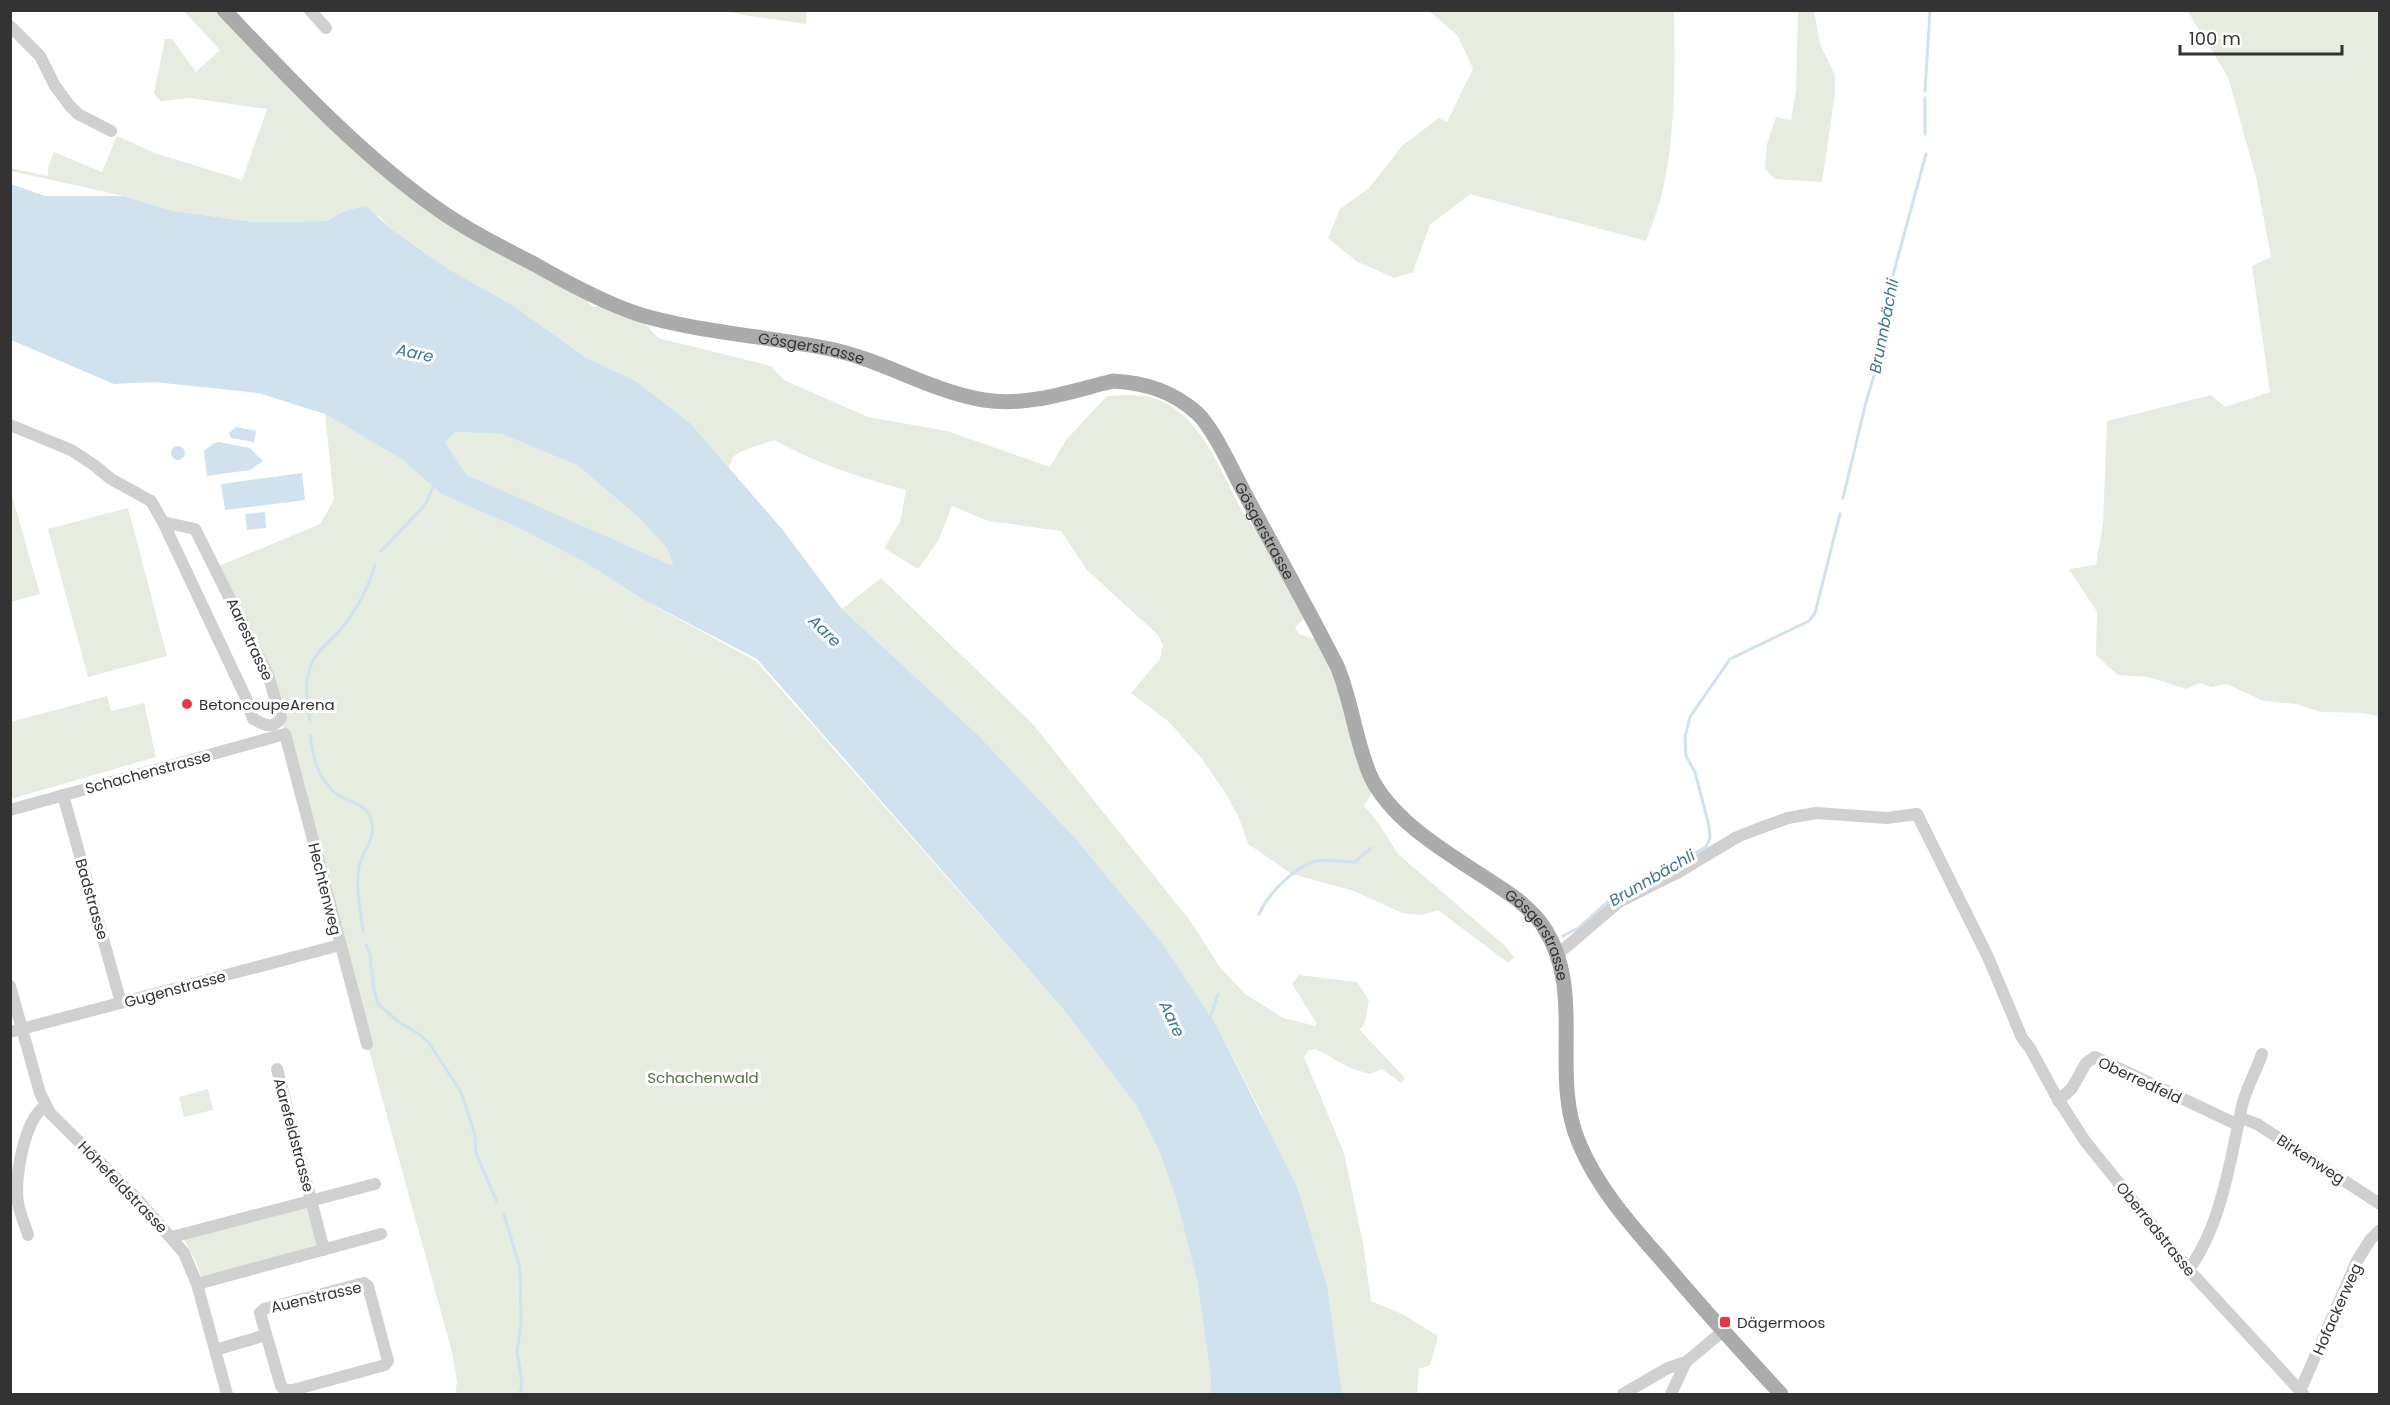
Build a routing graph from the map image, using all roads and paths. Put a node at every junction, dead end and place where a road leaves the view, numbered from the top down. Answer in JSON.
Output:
{"nodes":[{"id":1,"x":224,"y":10,"type":"edge"},
{"id":2,"x":310,"y":10,"type":"edge"},
{"id":3,"x":10,"y":26,"type":"edge"},
{"id":4,"x":326,"y":28,"type":"dead end"},
{"id":5,"x":111,"y":131,"type":"dead end"},
{"id":6,"x":10,"y":425,"type":"edge"},
{"id":7,"x":164,"y":522,"type":"junction"},
{"id":8,"x":285,"y":734,"type":"joint"},
{"id":9,"x":63,"y":795,"type":"junction"},
{"id":10,"x":10,"y":810,"type":"edge"},
{"id":11,"x":340,"y":945,"type":"junction"},
{"id":12,"x":1558,"y":954,"type":"junction"},
{"id":13,"x":10,"y":986,"type":"edge"},
{"id":14,"x":121,"y":1003,"type":"junction"},
{"id":15,"x":17,"y":1031,"type":"edge"},
{"id":16,"x":368,"y":1044,"type":"dead end"},
{"id":17,"x":2262,"y":1054,"type":"dead end"},
{"id":18,"x":278,"y":1069,"type":"dead end"},
{"id":19,"x":2058,"y":1101,"type":"junction"},
{"id":20,"x":45,"y":1106,"type":"junction"},
{"id":21,"x":2239,"y":1122,"type":"junction"},
{"id":22,"x":375,"y":1184,"type":"dead end"},
{"id":23,"x":311,"y":1200,"type":"junction"},
{"id":24,"x":2379,"y":1204,"type":"edge"},
{"id":25,"x":2379,"y":1230,"type":"edge"},
{"id":26,"x":381,"y":1234,"type":"dead end"},
{"id":27,"x":28,"y":1235,"type":"dead end"},
{"id":28,"x":172,"y":1237,"type":"junction"},
{"id":29,"x":324,"y":1250,"type":"junction"},
{"id":30,"x":2189,"y":1269,"type":"junction"},
{"id":31,"x":196,"y":1284,"type":"junction"},
{"id":32,"x":1723,"y":1331,"type":"junction"},
{"id":33,"x":266,"y":1335,"type":"junction"},
{"id":34,"x":214,"y":1350,"type":"junction"},
{"id":35,"x":1686,"y":1362,"type":"junction"},
{"id":36,"x":2301,"y":1393,"type":"edge"},
{"id":37,"x":227,"y":1395,"type":"edge"},
{"id":38,"x":1623,"y":1395,"type":"edge"},
{"id":39,"x":1671,"y":1395,"type":"edge"},
{"id":40,"x":1781,"y":1395,"type":"edge"}],
"edges":[{"from":1,"to":12,"type":"main road","name":"Gösgerstrasse"},
{"from":2,"to":4,"type":"street"},
{"from":3,"to":5,"type":"street"},
{"from":6,"to":7,"type":"street","name":"Aarestrasse"},
{"from":7,"to":7,"type":"street","name":"Aarestrasse"},
{"from":8,"to":9,"type":"street","name":"Schachenstrasse"},
{"from":8,"to":11,"type":"street","name":"Hechtenweg"},
{"from":9,"to":10,"type":"street","name":"Schachenstrasse"},
{"from":9,"to":14,"type":"street","name":"Badstrasse"},
{"from":11,"to":14,"type":"street","name":"Gugenstrasse"},
{"from":11,"to":16,"type":"street","name":"Hechtenweg"},
{"from":12,"to":19,"type":"street","name":"Oberredstrasse"},
{"from":12,"to":32,"type":"main road","name":"Gösgerstrasse"},
{"from":13,"to":15,"type":"street","name":"Höhefeldstrasse"},
{"from":14,"to":15,"type":"street","name":"Gugenstrasse"},
{"from":15,"to":20,"type":"street","name":"Höhefeldstrasse"},
{"from":17,"to":21,"type":"street"},
{"from":18,"to":23,"type":"street","name":"Aarefeldstrasse"},
{"from":19,"to":21,"type":"street","name":"Oberredfeld"},
{"from":19,"to":30,"type":"street","name":"Oberredstrasse"},
{"from":20,"to":27,"type":"street"},
{"from":20,"to":28,"type":"street","name":"Höhefeldstrasse"},
{"from":21,"to":24,"type":"street","name":"Birkenweg"},
{"from":21,"to":30,"type":"street"},
{"from":22,"to":23,"type":"street","name":"Aarefeldstrasse"},
{"from":23,"to":28,"type":"street","name":"Aarefeldstrasse"},
{"from":23,"to":29,"type":"street","name":"Aarefeldstrasse"},
{"from":25,"to":36,"type":"street","name":"Hofackerweg"},
{"from":26,"to":29,"type":"street"},
{"from":28,"to":31,"type":"street","name":"Höhefeldstrasse"},
{"from":29,"to":31,"type":"street"},
{"from":30,"to":36,"type":"street","name":"Oberredstrasse"},
{"from":31,"to":34,"type":"street","name":"Höhefeldstrasse"},
{"from":32,"to":35,"type":"street"},
{"from":32,"to":40,"type":"main road","name":"Gösgerstrasse"},
{"from":33,"to":33,"type":"street","name":"Auenstrasse"},
{"from":33,"to":34,"type":"street","name":"Auenstrasse"},
{"from":34,"to":37,"type":"street","name":"Höhefeldstrasse"},
{"from":35,"to":38,"type":"street"},
{"from":35,"to":39,"type":"street"}]}
